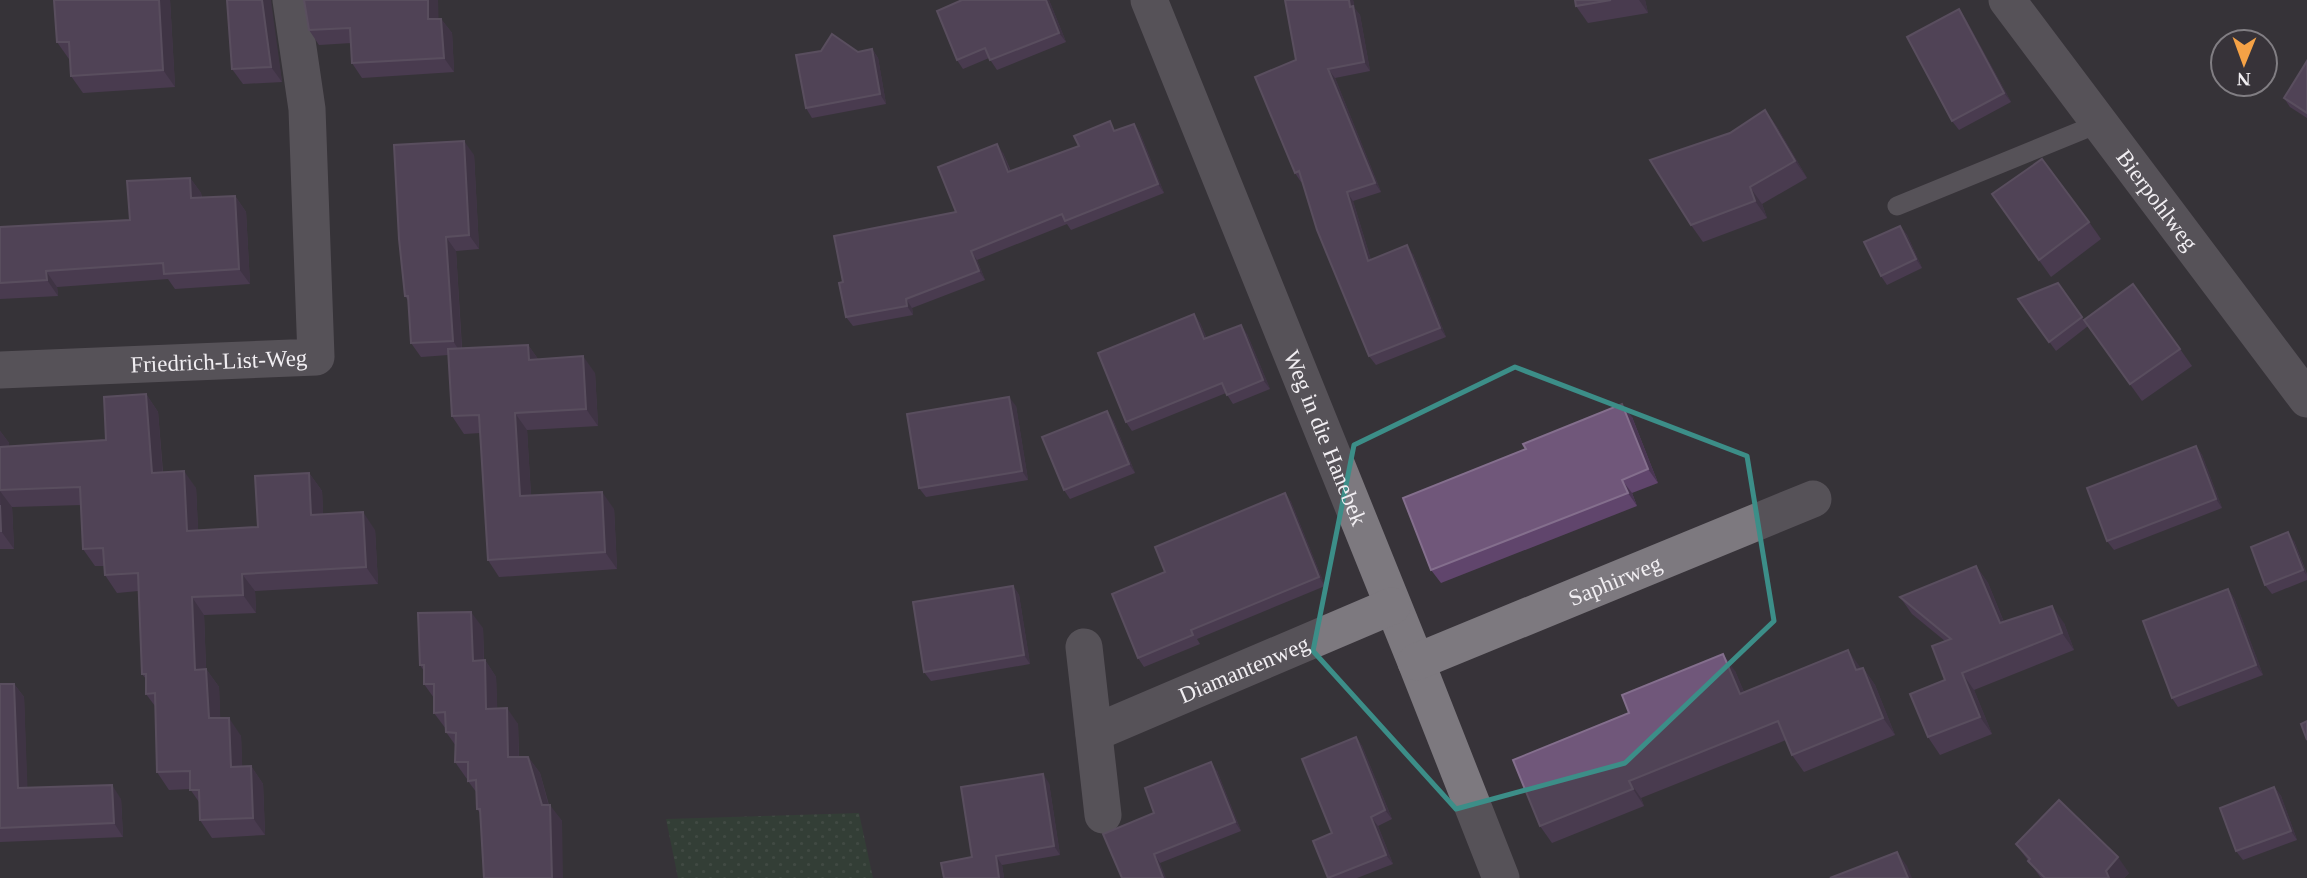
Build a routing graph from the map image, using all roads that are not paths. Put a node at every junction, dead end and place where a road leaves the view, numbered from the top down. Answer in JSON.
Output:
{"nodes":[{"id":1,"x":290,"y":0,"type":"edge"},
{"id":2,"x":1149,"y":0,"type":"edge"},
{"id":3,"x":2007,"y":0,"type":"edge"},
{"id":4,"x":2100,"y":123,"type":"junction"},
{"id":5,"x":1897,"y":206,"type":"dead end"},
{"id":6,"x":0,"y":370,"type":"edge"},
{"id":7,"x":2302,"y":381,"type":"edge"},
{"id":8,"x":1814,"y":499,"type":"dead end"},
{"id":9,"x":1392,"y":606,"type":"junction"},
{"id":10,"x":1084,"y":647,"type":"dead end"},
{"id":11,"x":1416,"y":662,"type":"junction"},
{"id":12,"x":1094,"y":733,"type":"junction"},
{"id":13,"x":1103,"y":815,"type":"dead end"},
{"id":14,"x":1501,"y":878,"type":"edge"}],
"edges":[{"from":1,"to":6,"type":"street","name":"Friedrich-List-Weg"},
{"from":2,"to":9,"type":"street","name":"Weg in die Hanebek"},
{"from":3,"to":4,"type":"street","name":"Bierpohlweg"},
{"from":4,"to":5,"type":"lane"},
{"from":4,"to":7,"type":"street","name":"Bierpohlweg"},
{"from":8,"to":11,"type":"street","name":"Saphirweg"},
{"from":9,"to":11,"type":"street","name":"Weg in die Hanebek"},
{"from":9,"to":12,"type":"street","name":"Diamantenweg"},
{"from":10,"to":12,"type":"street"},
{"from":11,"to":14,"type":"street","name":"Weg in die Hanebek"},
{"from":12,"to":13,"type":"street"}]}
